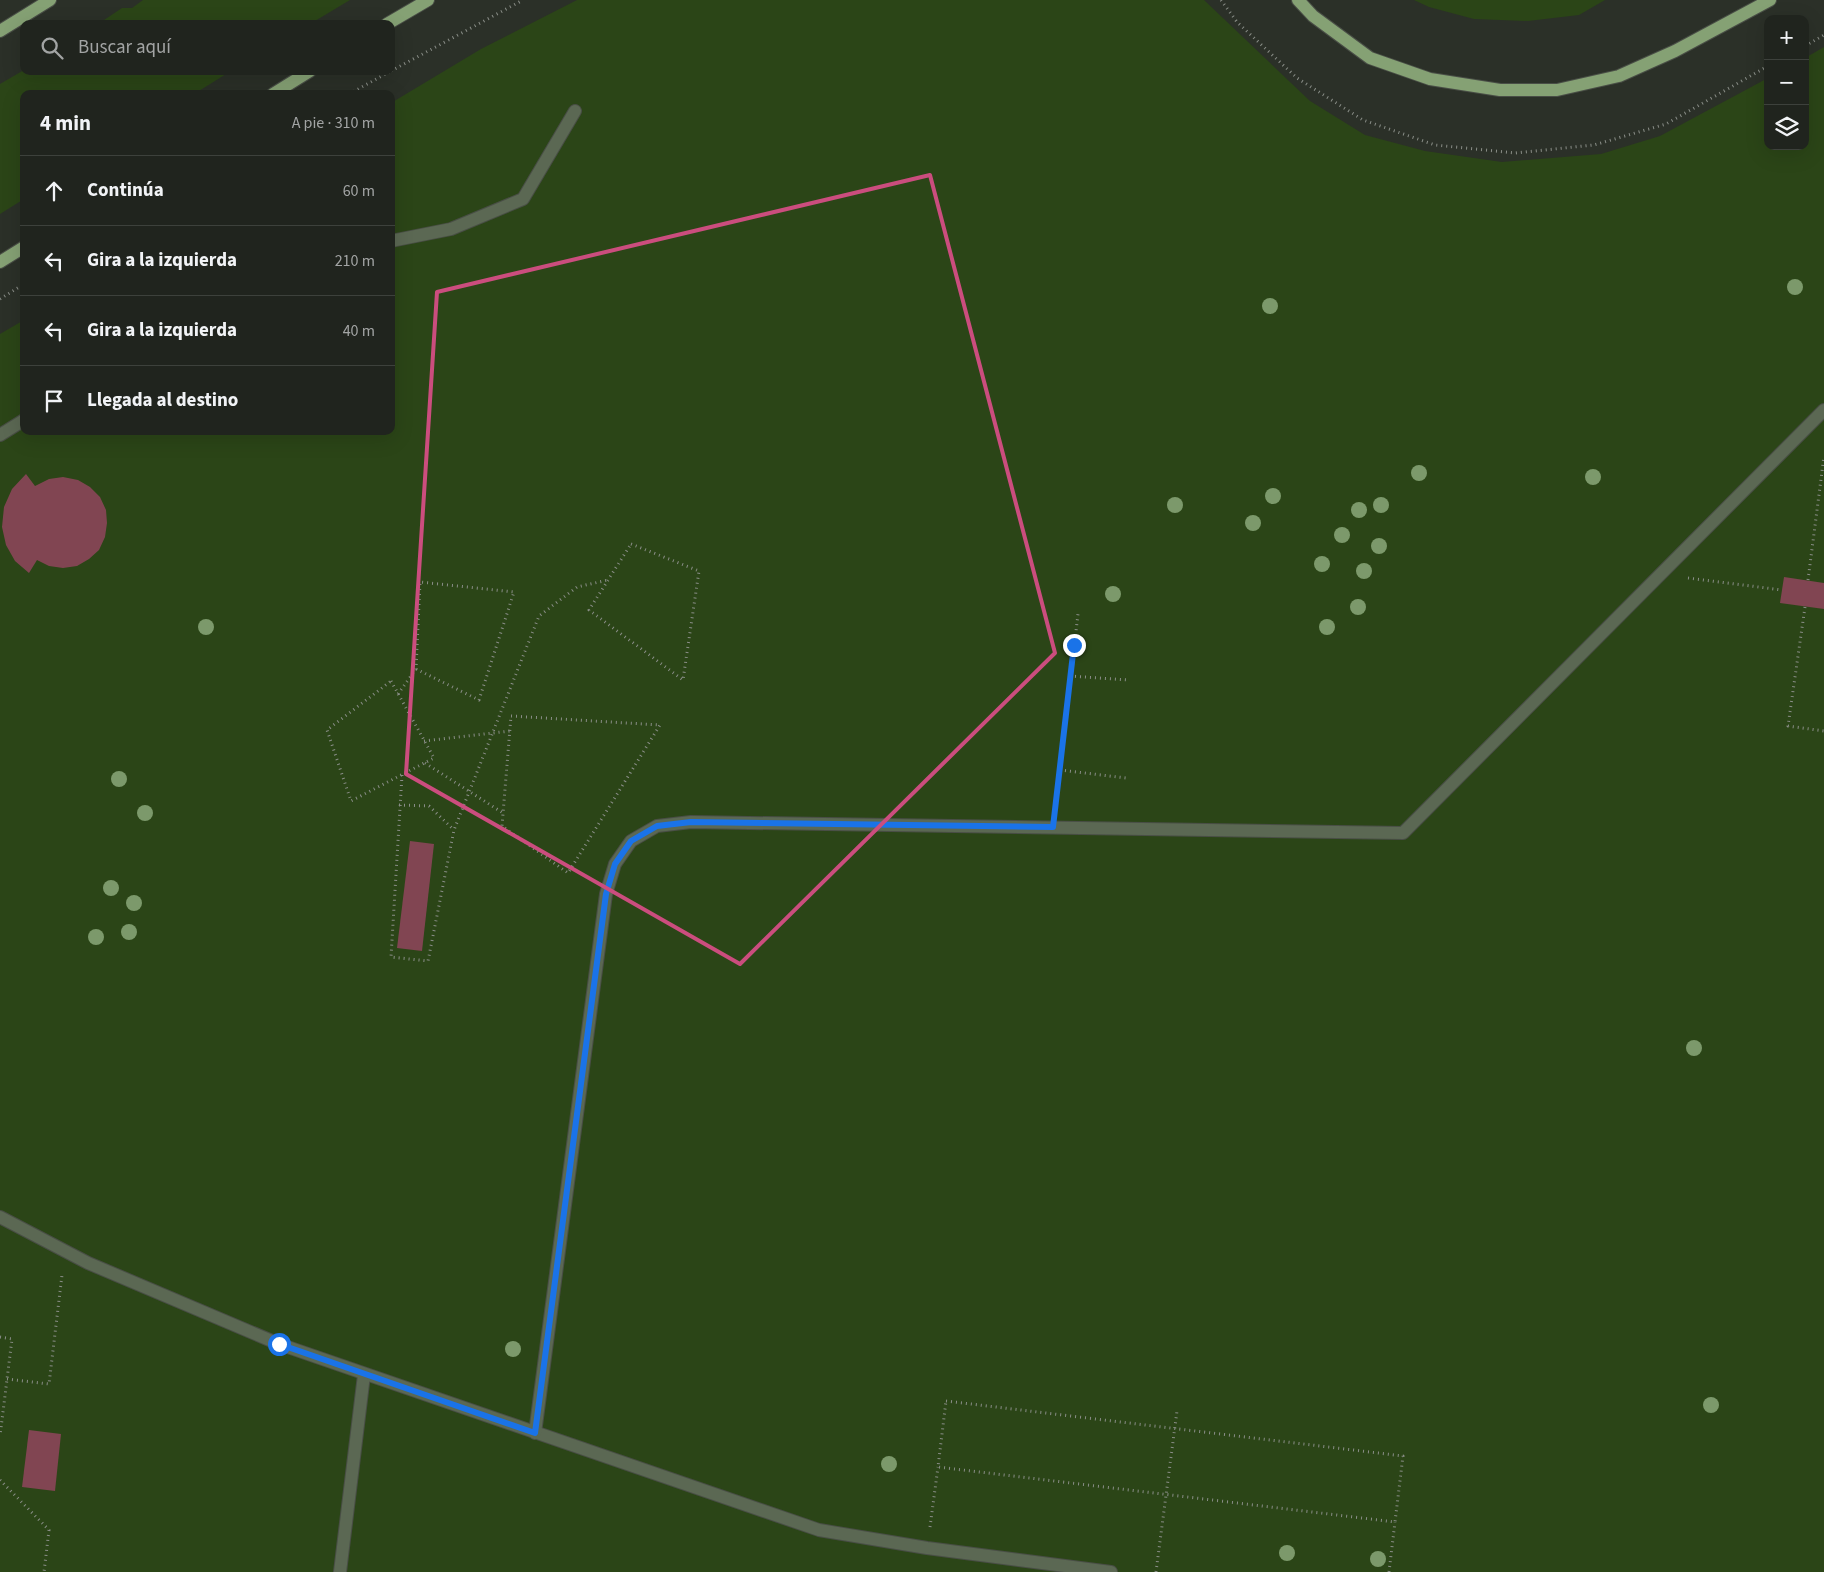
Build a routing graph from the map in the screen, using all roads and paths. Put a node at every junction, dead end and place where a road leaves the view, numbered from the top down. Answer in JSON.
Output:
{"nodes":[{"id":1,"x":50,"y":0,"type":"edge"},
{"id":2,"x":428,"y":0,"type":"edge"},
{"id":3,"x":524,"y":0,"type":"edge"},
{"id":4,"x":1298,"y":0,"type":"edge"},
{"id":5,"x":1770,"y":0,"type":"edge"},
{"id":6,"x":394,"y":20,"type":"edge"},
{"id":7,"x":0,"y":31,"type":"edge"},
{"id":8,"x":1824,"y":35,"type":"edge"},
{"id":9,"x":1809,"y":44,"type":"edge"},
{"id":10,"x":395,"y":69,"type":"edge"},
{"id":11,"x":304,"y":75,"type":"edge"},
{"id":12,"x":384,"y":75,"type":"edge"},
{"id":13,"x":279,"y":90,"type":"edge"},
{"id":14,"x":356,"y":90,"type":"edge"},
{"id":15,"x":575,"y":111,"type":"dead end"},
{"id":16,"x":395,"y":240,"type":"edge"},
{"id":17,"x":20,"y":250,"type":"edge"},
{"id":18,"x":0,"y":262,"type":"edge"},
{"id":19,"x":20,"y":286,"type":"edge"},
{"id":20,"x":0,"y":299,"type":"edge"},
{"id":21,"x":1824,"y":410,"type":"edge"},
{"id":22,"x":20,"y":423,"type":"edge"},
{"id":23,"x":0,"y":436,"type":"edge"},
{"id":24,"x":1824,"y":456,"type":"edge"},
{"id":25,"x":1660,"y":574,"type":"junction"},
{"id":26,"x":608,"y":580,"type":"junction"},
{"id":27,"x":1808,"y":580,"type":"dead end"},
{"id":28,"x":1782,"y":590,"type":"dead end"},
{"id":29,"x":1805,"y":606,"type":"dead end"},
{"id":30,"x":1078,"y":614,"type":"dead end"},
{"id":31,"x":416,"y":669,"type":"junction"},
{"id":32,"x":1070,"y":676,"type":"junction"},
{"id":33,"x":1128,"y":680,"type":"dead end"},
{"id":34,"x":398,"y":694,"type":"junction"},
{"id":35,"x":510,"y":731,"type":"junction"},
{"id":36,"x":1824,"y":731,"type":"edge"},
{"id":37,"x":492,"y":733,"type":"junction"},
{"id":38,"x":424,"y":740,"type":"junction"},
{"id":39,"x":425,"y":762,"type":"junction"},
{"id":40,"x":1060,"y":770,"type":"junction"},
{"id":41,"x":402,"y":775,"type":"junction"},
{"id":42,"x":1126,"y":778,"type":"dead end"},
{"id":43,"x":469,"y":791,"type":"junction"},
{"id":44,"x":400,"y":805,"type":"junction"},
{"id":45,"x":503,"y":813,"type":"junction"},
{"id":46,"x":1053,"y":827,"type":"junction"},
{"id":47,"x":454,"y":830,"type":"junction"},
{"id":48,"x":0,"y":1217,"type":"edge"},
{"id":49,"x":66,"y":1251,"type":"junction"},
{"id":50,"x":0,"y":1337,"type":"edge"},
{"id":51,"x":364,"y":1375,"type":"junction"},
{"id":52,"x":7,"y":1379,"type":"junction"},
{"id":53,"x":1177,"y":1410,"type":"dead end"},
{"id":54,"x":1175,"y":1428,"type":"junction"},
{"id":55,"x":535,"y":1433,"type":"junction"},
{"id":56,"x":0,"y":1436,"type":"edge"},
{"id":57,"x":938,"y":1467,"type":"junction"},
{"id":58,"x":0,"y":1480,"type":"edge"},
{"id":59,"x":1166,"y":1494,"type":"junction"},
{"id":60,"x":1395,"y":1522,"type":"junction"},
{"id":61,"x":927,"y":1548,"type":"junction"},
{"id":62,"x":44,"y":1572,"type":"edge"},
{"id":63,"x":340,"y":1572,"type":"edge"},
{"id":64,"x":1111,"y":1572,"type":"edge"},
{"id":65,"x":1156,"y":1572,"type":"edge"},
{"id":66,"x":1388,"y":1572,"type":"edge"}],
"edges":[{"from":1,"to":7,"type":"main road"},
{"from":2,"to":6,"type":"main road"},
{"from":3,"to":10,"type":"path"},
{"from":4,"to":5,"type":"main road"},
{"from":8,"to":9,"type":"path"},
{"from":11,"to":13,"type":"main road"},
{"from":12,"to":14,"type":"path"},
{"from":15,"to":16,"type":"lane"},
{"from":17,"to":18,"type":"main road"},
{"from":19,"to":20,"type":"path"},
{"from":21,"to":25,"type":"lane"},
{"from":22,"to":23,"type":"lane"},
{"from":24,"to":27,"type":"path"},
{"from":25,"to":28,"type":"path"},
{"from":25,"to":46,"type":"lane"},
{"from":26,"to":26,"type":"path"},
{"from":26,"to":37,"type":"path"},
{"from":29,"to":36,"type":"path"},
{"from":30,"to":32,"type":"path"},
{"from":31,"to":31,"type":"path"},
{"from":31,"to":34,"type":"path"},
{"from":32,"to":33,"type":"path"},
{"from":32,"to":40,"type":"path"},
{"from":34,"to":38,"type":"path"},
{"from":34,"to":41,"type":"path"},
{"from":35,"to":37,"type":"path"},
{"from":35,"to":45,"type":"path"},
{"from":35,"to":45,"type":"path"},
{"from":37,"to":38,"type":"path"},
{"from":37,"to":43,"type":"path"},
{"from":38,"to":39,"type":"path"},
{"from":39,"to":41,"type":"path"},
{"from":39,"to":43,"type":"path"},
{"from":40,"to":42,"type":"path"},
{"from":40,"to":46,"type":"path"},
{"from":41,"to":44,"type":"path"},
{"from":43,"to":45,"type":"path"},
{"from":43,"to":47,"type":"path"},
{"from":44,"to":47,"type":"path"},
{"from":44,"to":47,"type":"path"},
{"from":46,"to":55,"type":"lane"},
{"from":48,"to":49,"type":"lane"},
{"from":49,"to":51,"type":"lane"},
{"from":49,"to":52,"type":"path"},
{"from":50,"to":52,"type":"path"},
{"from":51,"to":55,"type":"lane"},
{"from":51,"to":63,"type":"lane"},
{"from":52,"to":56,"type":"path"},
{"from":53,"to":54,"type":"path"},
{"from":54,"to":57,"type":"path"},
{"from":54,"to":59,"type":"path"},
{"from":54,"to":60,"type":"path"},
{"from":55,"to":61,"type":"lane"},
{"from":57,"to":59,"type":"path"},
{"from":57,"to":61,"type":"path"},
{"from":58,"to":62,"type":"path"},
{"from":59,"to":60,"type":"path"},
{"from":59,"to":65,"type":"path"},
{"from":60,"to":66,"type":"path"},
{"from":61,"to":64,"type":"lane"}]}
